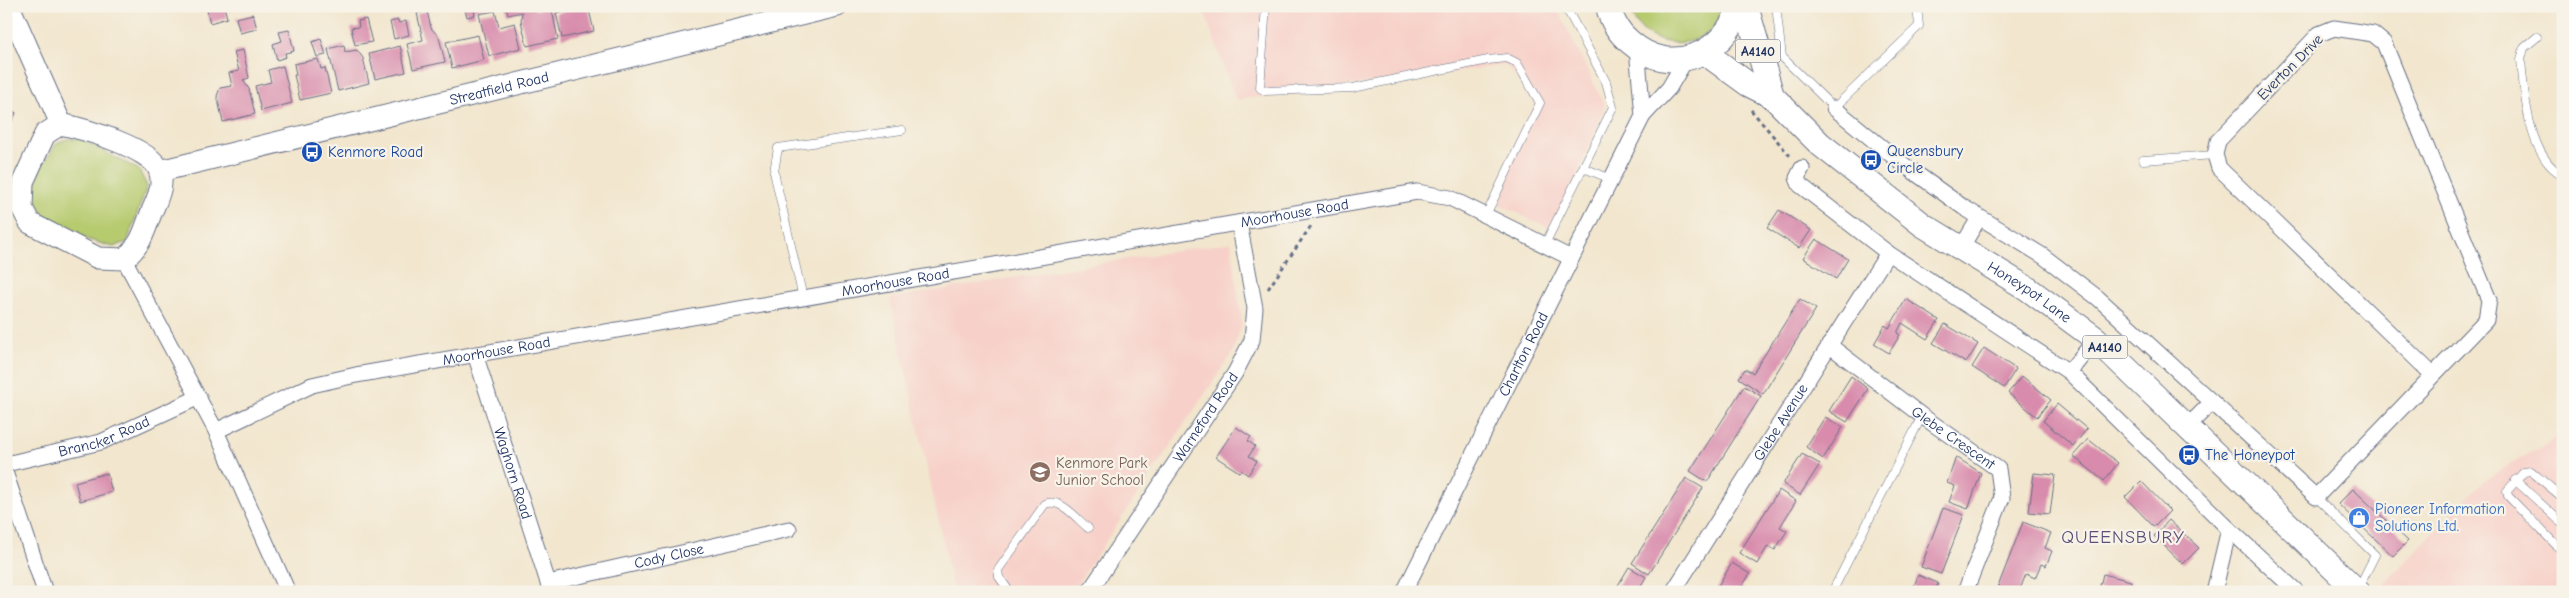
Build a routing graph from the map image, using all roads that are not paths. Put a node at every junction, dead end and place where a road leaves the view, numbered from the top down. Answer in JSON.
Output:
{"nodes":[{"id":1,"x":9,"y":6,"type":"edge"},
{"id":2,"x":837,"y":6,"type":"edge"},
{"id":3,"x":1266,"y":6,"type":"edge"},
{"id":4,"x":1560,"y":6,"type":"edge"},
{"id":5,"x":1740,"y":6,"type":"edge"},
{"id":6,"x":1746,"y":6,"type":"edge"},
{"id":7,"x":1776,"y":6,"type":"edge"},
{"id":8,"x":1918,"y":6,"type":"edge"},
{"id":9,"x":1607,"y":7,"type":"edge"},
{"id":10,"x":2537,"y":37,"type":"dead end"},
{"id":11,"x":1637,"y":48,"type":"junction"},
{"id":12,"x":1695,"y":56,"type":"junction"},
{"id":13,"x":1772,"y":96,"type":"junction"},
{"id":14,"x":1834,"y":108,"type":"junction"},
{"id":15,"x":1642,"y":116,"type":"junction"},
{"id":16,"x":61,"y":124,"type":"junction"},
{"id":17,"x":902,"y":130,"type":"dead end"},
{"id":18,"x":2214,"y":155,"type":"junction"},
{"id":19,"x":2143,"y":160,"type":"dead end"},
{"id":20,"x":1584,"y":168,"type":"junction"},
{"id":21,"x":1802,"y":168,"type":"road end"},
{"id":22,"x":160,"y":171,"type":"junction"},
{"id":23,"x":2563,"y":175,"type":"edge"},
{"id":24,"x":1611,"y":179,"type":"junction"},
{"id":25,"x":14,"y":209,"type":"edge"},
{"id":26,"x":1486,"y":215,"type":"junction"},
{"id":27,"x":1979,"y":218,"type":"junction"},
{"id":28,"x":1239,"y":223,"type":"junction"},
{"id":29,"x":1545,"y":244,"type":"junction"},
{"id":30,"x":1961,"y":248,"type":"junction"},
{"id":31,"x":1888,"y":253,"type":"junction"},
{"id":32,"x":1572,"y":258,"type":"junction"},
{"id":33,"x":124,"y":259,"type":"junction"},
{"id":34,"x":803,"y":298,"type":"junction"},
{"id":35,"x":2096,"y":339,"type":"junction"},
{"id":36,"x":1829,"y":345,"type":"junction"},
{"id":37,"x":475,"y":354,"type":"junction"},
{"id":38,"x":2069,"y":372,"type":"junction"},
{"id":39,"x":2433,"y":375,"type":"junction"},
{"id":40,"x":198,"y":397,"type":"junction"},
{"id":41,"x":2212,"y":402,"type":"junction"},
{"id":42,"x":1922,"y":416,"type":"junction"},
{"id":43,"x":2188,"y":426,"type":"junction"},
{"id":44,"x":216,"y":431,"type":"junction"},
{"id":45,"x":6,"y":464,"type":"edge"},
{"id":46,"x":6,"y":475,"type":"edge"},
{"id":47,"x":2515,"y":480,"type":"junction"},
{"id":48,"x":2316,"y":497,"type":"junction"},
{"id":49,"x":2563,"y":498,"type":"edge"},
{"id":50,"x":2563,"y":524,"type":"edge"},
{"id":51,"x":1088,"y":528,"type":"dead end"},
{"id":52,"x":789,"y":529,"type":"dead end"},
{"id":53,"x":2229,"y":529,"type":"junction"},
{"id":54,"x":2563,"y":552,"type":"edge"},
{"id":55,"x":550,"y":587,"type":"edge"},
{"id":56,"x":44,"y":592,"type":"edge"},
{"id":57,"x":288,"y":592,"type":"edge"},
{"id":58,"x":1010,"y":592,"type":"edge"},
{"id":59,"x":1089,"y":592,"type":"edge"},
{"id":60,"x":1404,"y":592,"type":"edge"},
{"id":61,"x":1674,"y":592,"type":"edge"},
{"id":62,"x":1832,"y":592,"type":"edge"},
{"id":63,"x":1965,"y":592,"type":"edge"},
{"id":64,"x":2214,"y":592,"type":"edge"},
{"id":65,"x":2297,"y":592,"type":"edge"},
{"id":66,"x":2357,"y":592,"type":"edge"}],
"edges":[{"from":1,"to":16,"type":"street"},
{"from":2,"to":22,"type":"street","name":"Streatfield Road"},
{"from":3,"to":26,"type":"lane"},
{"from":4,"to":20,"type":"lane"},
{"from":5,"to":12,"type":"main road"},
{"from":6,"to":13,"type":"main road","name":"Honeypot Lane","number":"A4140"},
{"from":7,"to":14,"type":"lane"},
{"from":8,"to":14,"type":"lane"},
{"from":9,"to":11,"type":"main road"},
{"from":10,"to":23,"type":"lane"},
{"from":11,"to":12,"type":"main road"},
{"from":11,"to":15,"type":"street"},
{"from":12,"to":13,"type":"main road","name":"Honeypot Lane","number":"A4140"},
{"from":12,"to":15,"type":"street","name":"Charlton Road"},
{"from":13,"to":30,"type":"main road","name":"Honeypot Lane","number":"A4140"},
{"from":14,"to":27,"type":"street"},
{"from":15,"to":24,"type":"street","name":"Charlton Road"},
{"from":16,"to":22,"type":"street"},
{"from":16,"to":25,"type":"street"},
{"from":17,"to":34,"type":"lane"},
{"from":18,"to":19,"type":"lane"},
{"from":18,"to":39,"type":"street"},
{"from":18,"to":39,"type":"street","name":"Everton Drive"},
{"from":20,"to":24,"type":"lane"},
{"from":20,"to":29,"type":"lane"},
{"from":21,"to":31,"type":"street"},
{"from":22,"to":33,"type":"street"},
{"from":24,"to":32,"type":"street","name":"Charlton Road"},
{"from":25,"to":33,"type":"street"},
{"from":26,"to":28,"type":"street","name":"Moorhouse Road"},
{"from":26,"to":29,"type":"street","name":"Moorhouse Road"},
{"from":27,"to":30,"type":"street"},
{"from":27,"to":41,"type":"street"},
{"from":28,"to":34,"type":"street","name":"Moorhouse Road"},
{"from":28,"to":59,"type":"street","name":"Warneford Road"},
{"from":29,"to":32,"type":"street","name":"Moorhouse Road"},
{"from":30,"to":35,"type":"main road","name":"Honeypot Lane","number":"A4140"},
{"from":31,"to":36,"type":"street","name":"Glebe Avenue"},
{"from":31,"to":38,"type":"street"},
{"from":32,"to":60,"type":"street","name":"Charlton Road"},
{"from":33,"to":40,"type":"street"},
{"from":34,"to":37,"type":"street","name":"Moorhouse Road"},
{"from":35,"to":38,"type":"street"},
{"from":35,"to":43,"type":"main road","name":"Honeypot Lane","number":"A4140"},
{"from":36,"to":42,"type":"street","name":"Glebe Crescent"},
{"from":36,"to":61,"type":"street","name":"Glebe Avenue"},
{"from":37,"to":44,"type":"street","name":"Moorhouse Road"},
{"from":37,"to":55,"type":"street","name":"Waghorn Road"},
{"from":38,"to":53,"type":"street"},
{"from":39,"to":48,"type":"street","name":"Everton Drive"},
{"from":40,"to":44,"type":"street"},
{"from":40,"to":45,"type":"street","name":"Brancker Road"},
{"from":41,"to":43,"type":"street"},
{"from":41,"to":48,"type":"street"},
{"from":42,"to":62,"type":"lane"},
{"from":42,"to":63,"type":"street","name":"Glebe Crescent"},
{"from":43,"to":66,"type":"main road","name":"Honeypot Lane","number":"A4140"},
{"from":44,"to":57,"type":"street"},
{"from":46,"to":56,"type":"street"},
{"from":47,"to":49,"type":"lane"},
{"from":47,"to":50,"type":"lane"},
{"from":47,"to":54,"type":"lane"},
{"from":48,"to":66,"type":"lane"},
{"from":51,"to":58,"type":"lane"},
{"from":52,"to":55,"type":"street","name":"Cody Close"},
{"from":53,"to":64,"type":"street"},
{"from":53,"to":65,"type":"street"}]}
